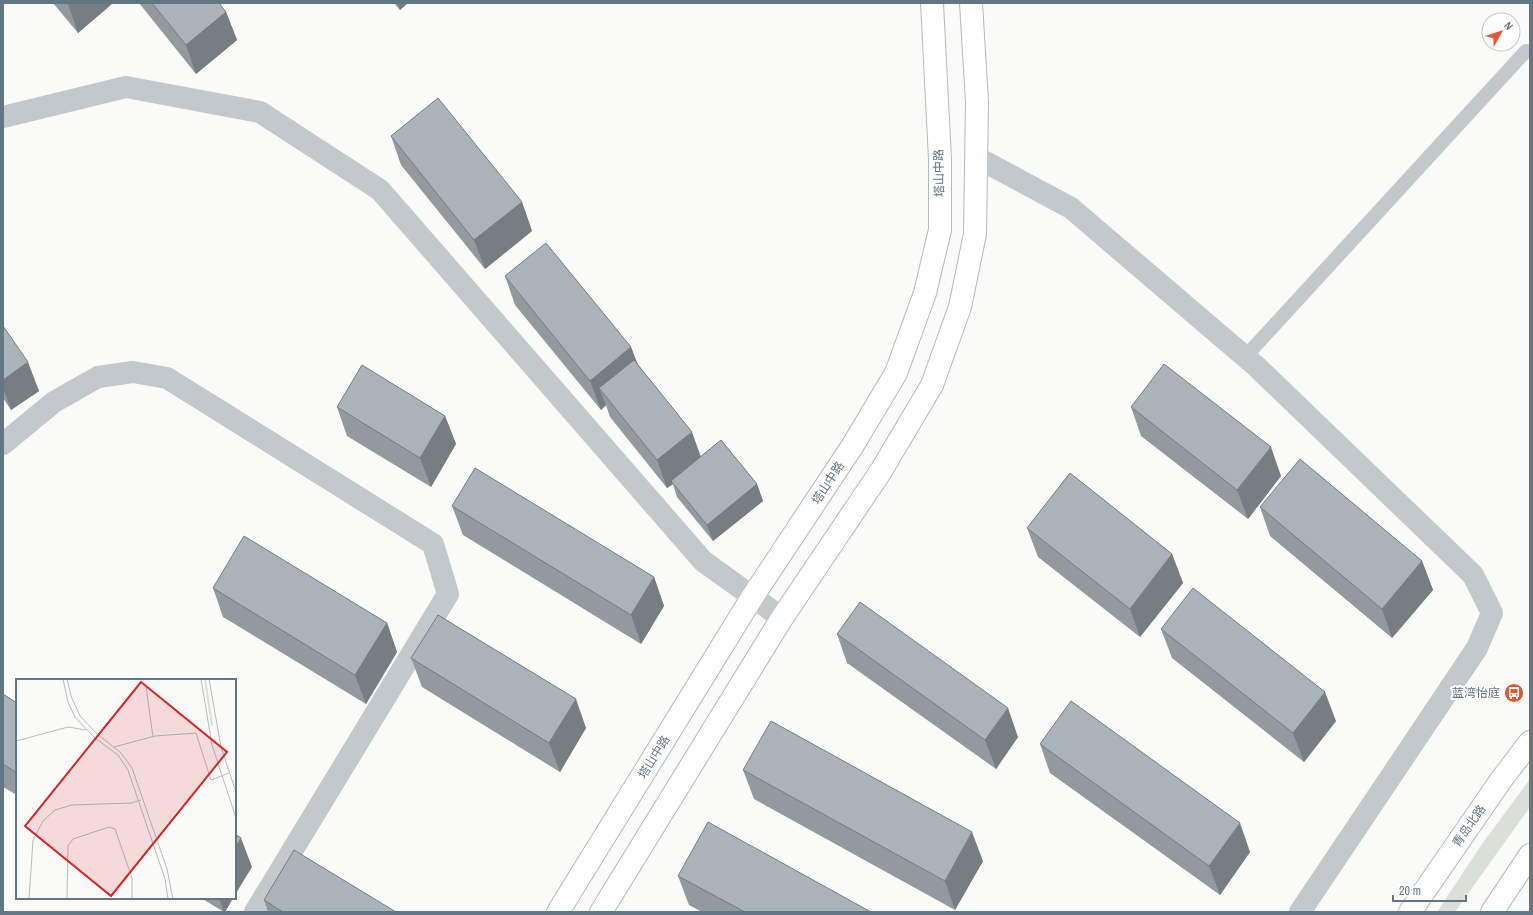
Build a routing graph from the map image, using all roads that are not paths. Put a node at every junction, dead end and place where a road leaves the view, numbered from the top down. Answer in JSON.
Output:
{"nodes":[{"id":1,"x":932,"y":3,"type":"edge"},
{"id":2,"x":971,"y":3,"type":"edge"},
{"id":3,"x":1526,"y":51,"type":"dead end"},
{"id":4,"x":3,"y":116,"type":"edge"},
{"id":5,"x":976,"y":157,"type":"junction"},
{"id":6,"x":1245,"y":357,"type":"junction"},
{"id":7,"x":3,"y":444,"type":"edge"},
{"id":8,"x":753,"y":596,"type":"junction"},
{"id":9,"x":782,"y":618,"type":"junction"},
{"id":10,"x":1530,"y":742,"type":"edge"},
{"id":11,"x":1530,"y":855,"type":"edge"},
{"id":12,"x":255,"y":912,"type":"edge"},
{"id":13,"x":558,"y":912,"type":"edge"},
{"id":14,"x":601,"y":912,"type":"edge"},
{"id":15,"x":1300,"y":912,"type":"edge"},
{"id":16,"x":1410,"y":912,"type":"edge"},
{"id":17,"x":1492,"y":912,"type":"edge"}],
"edges":[{"from":1,"to":8,"type":"main road","name":"塔山中路"},
{"from":2,"to":5,"type":"main road"},
{"from":3,"to":6,"type":"lane"},
{"from":4,"to":8,"type":"street"},
{"from":5,"to":6,"type":"street"},
{"from":5,"to":9,"type":"main road"},
{"from":6,"to":15,"type":"street"},
{"from":7,"to":12,"type":"street"},
{"from":8,"to":9,"type":"street"},
{"from":8,"to":13,"type":"main road","name":"塔山中路"},
{"from":9,"to":14,"type":"main road"},
{"from":10,"to":16,"type":"main road","name":"青岛北路"},
{"from":11,"to":17,"type":"main road"}]}
